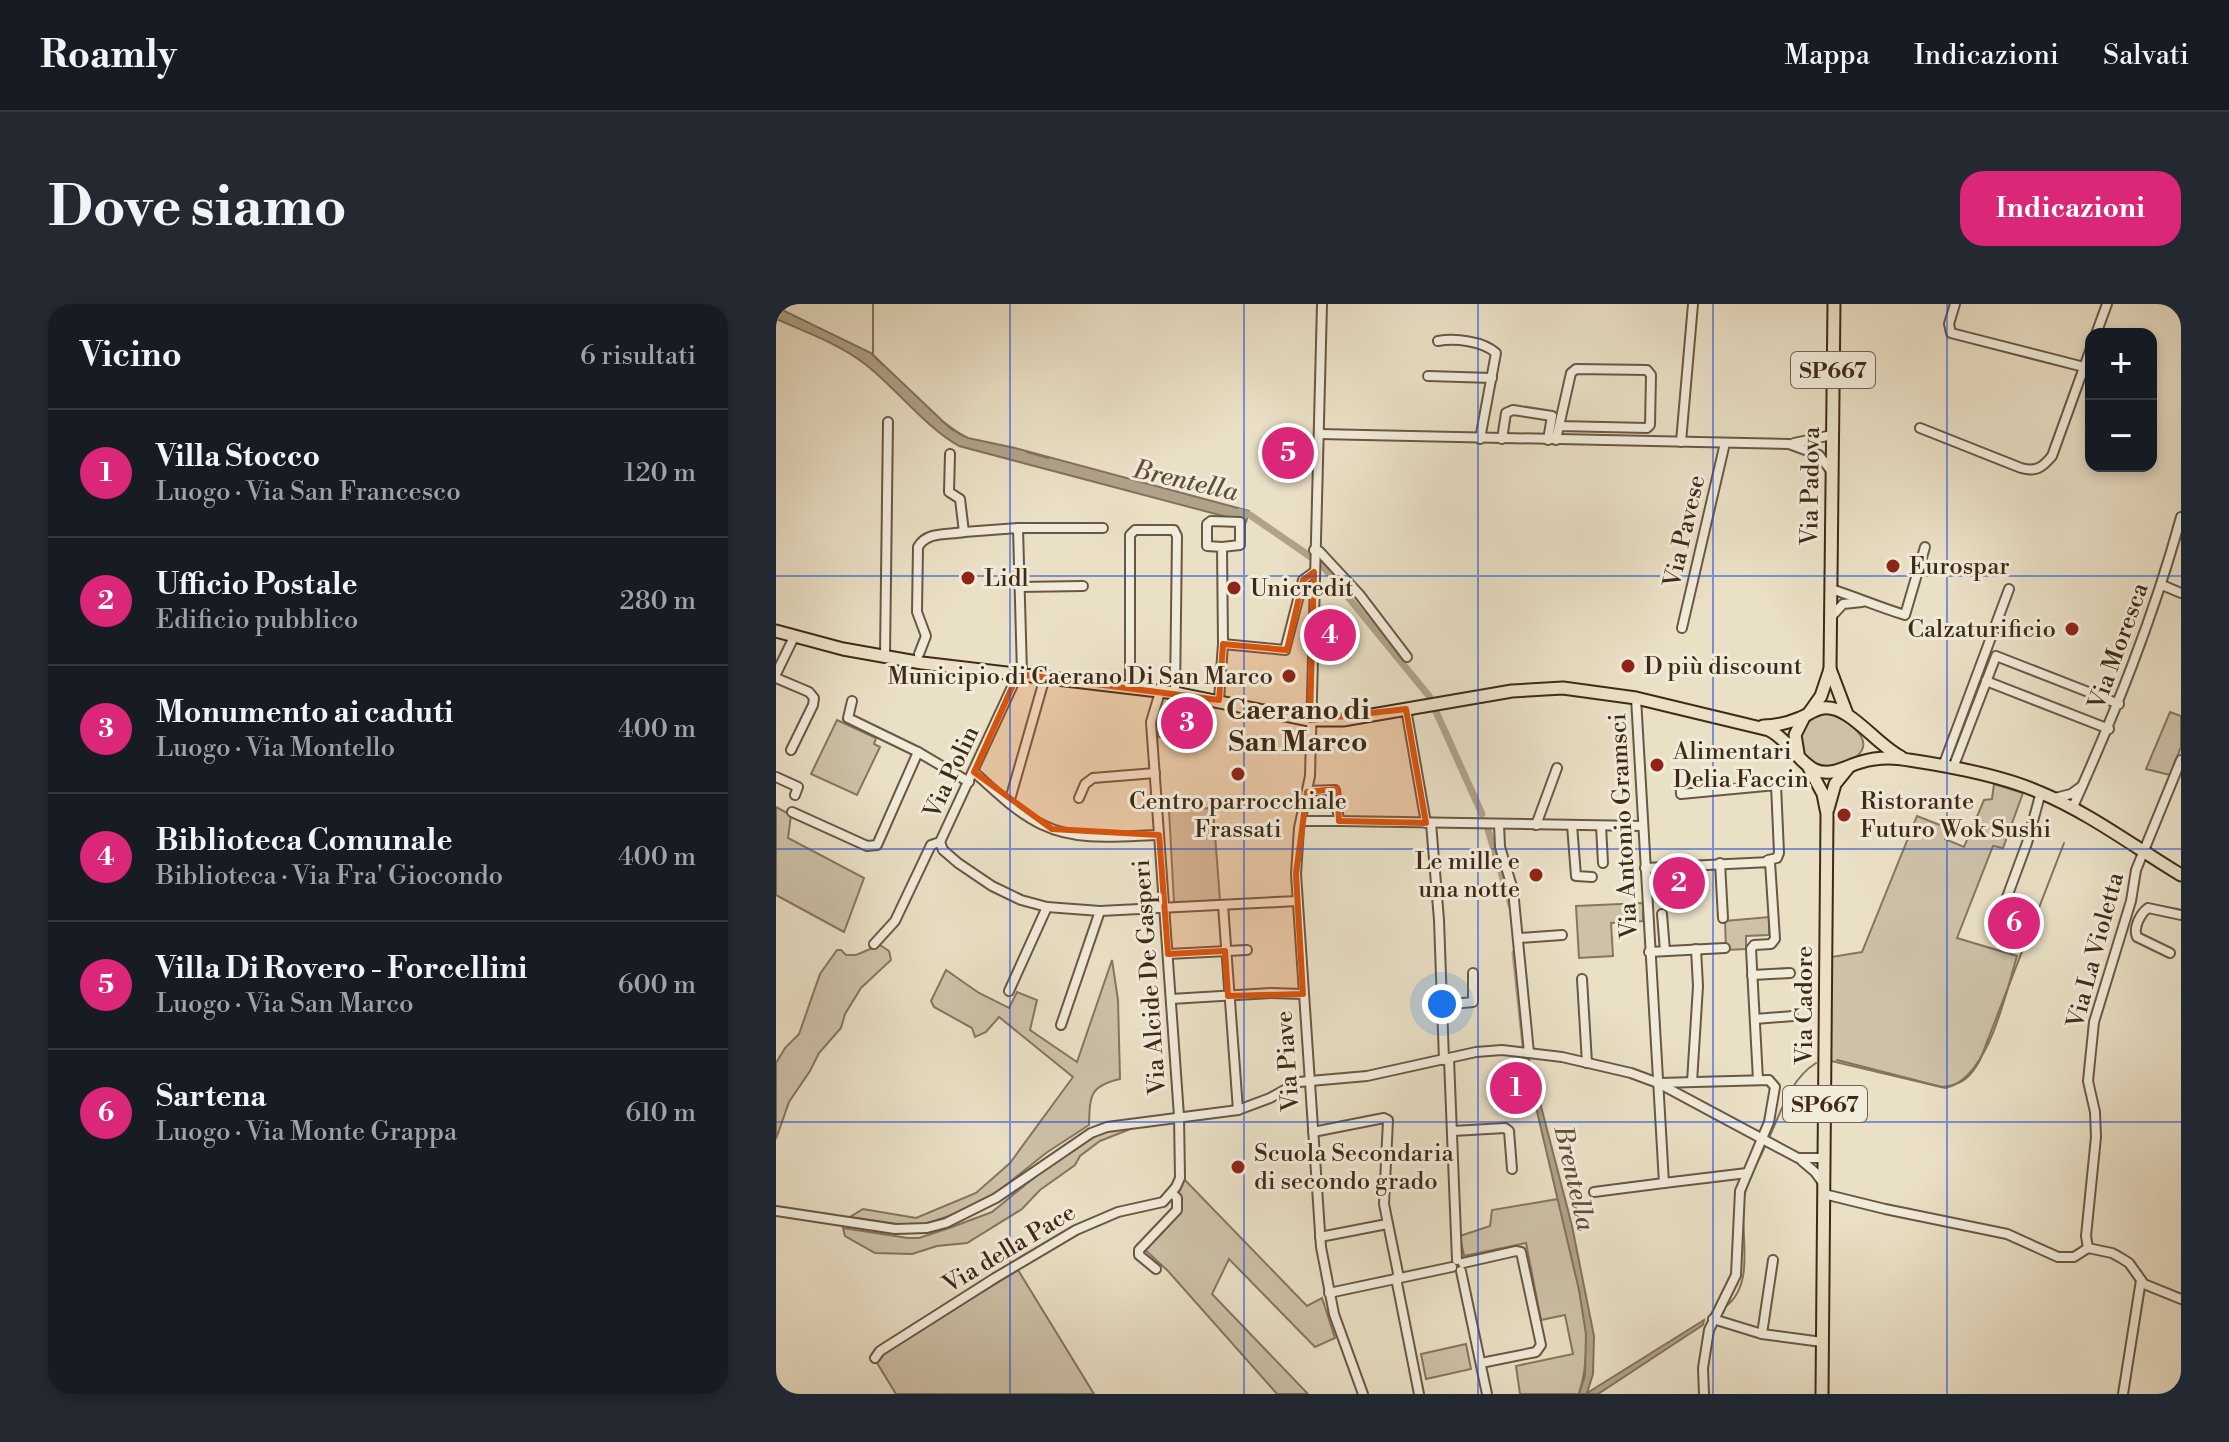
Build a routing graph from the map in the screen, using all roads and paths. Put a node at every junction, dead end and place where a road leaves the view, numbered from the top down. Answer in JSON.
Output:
{"nodes":[{"id":1,"x":1322,"y":304,"type":"edge"},
{"id":2,"x":1693,"y":304,"type":"edge"},
{"id":3,"x":1834,"y":304,"type":"edge"},
{"id":4,"x":1955,"y":304,"type":"edge"},
{"id":5,"x":2107,"y":304,"type":"edge"},
{"id":6,"x":2098,"y":328,"type":"edge"},
{"id":7,"x":1438,"y":341,"type":"dead end"},
{"id":8,"x":2084,"y":367,"type":"joint"},
{"id":9,"x":1428,"y":376,"type":"dead end"},
{"id":10,"x":1492,"y":378,"type":"junction"},
{"id":11,"x":888,"y":422,"type":"dead end"},
{"id":12,"x":1559,"y":426,"type":"junction"},
{"id":13,"x":1920,"y":428,"type":"dead end"},
{"id":14,"x":1319,"y":434,"type":"junction"},
{"id":15,"x":1832,"y":435,"type":"junction"},
{"id":16,"x":1480,"y":439,"type":"junction"},
{"id":17,"x":1502,"y":439,"type":"junction"},
{"id":18,"x":1552,"y":440,"type":"junction"},
{"id":19,"x":1681,"y":442,"type":"junction"},
{"id":20,"x":1725,"y":443,"type":"junction"},
{"id":21,"x":1789,"y":444,"type":"junction"},
{"id":22,"x":1832,"y":449,"type":"junction"},
{"id":23,"x":1807,"y":450,"type":"junction"},
{"id":24,"x":950,"y":454,"type":"dead end"},
{"id":25,"x":1832,"y":472,"type":"junction"},
{"id":26,"x":2181,"y":517,"type":"edge"},
{"id":27,"x":1018,"y":528,"type":"junction"},
{"id":28,"x":1103,"y":528,"type":"dead end"},
{"id":29,"x":964,"y":532,"type":"junction"},
{"id":30,"x":1222,"y":547,"type":"junction"},
{"id":31,"x":1925,"y":547,"type":"dead end"},
{"id":32,"x":1314,"y":554,"type":"junction"},
{"id":33,"x":1314,"y":570,"type":"junction"},
{"id":34,"x":2162,"y":585,"type":"junction"},
{"id":35,"x":1083,"y":586,"type":"dead end"},
{"id":36,"x":1019,"y":587,"type":"junction"},
{"id":37,"x":2009,"y":589,"type":"dead end"},
{"id":38,"x":1831,"y":592,"type":"junction"},
{"id":39,"x":2181,"y":593,"type":"edge"},
{"id":40,"x":1862,"y":602,"type":"junction"},
{"id":41,"x":1843,"y":604,"type":"junction"},
{"id":42,"x":1830,"y":618,"type":"junction"},
{"id":43,"x":1682,"y":628,"type":"dead end"},
{"id":44,"x":776,"y":631,"type":"edge"},
{"id":45,"x":794,"y":637,"type":"junction"},
{"id":46,"x":1223,"y":644,"type":"junction"},
{"id":47,"x":885,"y":656,"type":"junction"},
{"id":48,"x":1407,"y":657,"type":"dead end"},
{"id":49,"x":922,"y":658,"type":"junction"},
{"id":50,"x":1830,"y":669,"type":"junction"},
{"id":51,"x":1020,"y":674,"type":"junction"},
{"id":52,"x":776,"y":676,"type":"edge"},
{"id":53,"x":1045,"y":677,"type":"junction"},
{"id":54,"x":1986,"y":681,"type":"junction"},
{"id":55,"x":1130,"y":687,"type":"junction"},
{"id":56,"x":1155,"y":691,"type":"junction"},
{"id":57,"x":1175,"y":693,"type":"junction"},
{"id":58,"x":1636,"y":698,"type":"junction"},
{"id":59,"x":1219,"y":700,"type":"junction"},
{"id":60,"x":852,"y":701,"type":"dead end"},
{"id":61,"x":2119,"y":704,"type":"junction"},
{"id":62,"x":1406,"y":709,"type":"junction"},
{"id":63,"x":1847,"y":714,"type":"junction"},
{"id":64,"x":1807,"y":715,"type":"junction"},
{"id":65,"x":1309,"y":720,"type":"junction"},
{"id":66,"x":1757,"y":726,"type":"junction"},
{"id":67,"x":1862,"y":728,"type":"junction"},
{"id":68,"x":2109,"y":729,"type":"junction"},
{"id":69,"x":791,"y":750,"type":"dead end"},
{"id":70,"x":918,"y":752,"type":"junction"},
{"id":71,"x":1798,"y":753,"type":"junction"},
{"id":72,"x":1909,"y":760,"type":"junction"},
{"id":73,"x":2181,"y":760,"type":"edge"},
{"id":74,"x":1854,"y":764,"type":"junction"},
{"id":75,"x":1807,"y":765,"type":"junction"},
{"id":76,"x":1948,"y":767,"type":"junction"},
{"id":77,"x":1557,"y":768,"type":"dead end"},
{"id":78,"x":974,"y":772,"type":"junction"},
{"id":79,"x":1680,"y":772,"type":"dead end"},
{"id":80,"x":1155,"y":773,"type":"junction"},
{"id":81,"x":776,"y":777,"type":"edge"},
{"id":82,"x":969,"y":782,"type":"junction"},
{"id":83,"x":2083,"y":786,"type":"junction"},
{"id":84,"x":1307,"y":791,"type":"junction"},
{"id":85,"x":795,"y":795,"type":"dead end"},
{"id":86,"x":2047,"y":795,"type":"junction"},
{"id":87,"x":1079,"y":798,"type":"dead end"},
{"id":88,"x":1009,"y":803,"type":"junction"},
{"id":89,"x":2070,"y":803,"type":"junction"},
{"id":90,"x":792,"y":812,"type":"dead end"},
{"id":91,"x":1827,"y":814,"type":"junction"},
{"id":92,"x":1301,"y":821,"type":"junction"},
{"id":93,"x":1339,"y":821,"type":"junction"},
{"id":94,"x":1429,"y":823,"type":"junction"},
{"id":95,"x":1499,"y":824,"type":"junction"},
{"id":96,"x":1536,"y":825,"type":"junction"},
{"id":97,"x":1572,"y":825,"type":"junction"},
{"id":98,"x":1601,"y":826,"type":"junction"},
{"id":99,"x":1642,"y":826,"type":"junction"},
{"id":100,"x":1159,"y":835,"type":"junction"},
{"id":101,"x":942,"y":846,"type":"junction"},
{"id":102,"x":2143,"y":853,"type":"junction"},
{"id":103,"x":1768,"y":860,"type":"junction"},
{"id":104,"x":1603,"y":863,"type":"dead end"},
{"id":105,"x":1720,"y":863,"type":"junction"},
{"id":106,"x":1645,"y":868,"type":"junction"},
{"id":107,"x":2181,"y":875,"type":"edge"},
{"id":108,"x":1592,"y":877,"type":"dead end"},
{"id":109,"x":2007,"y":897,"type":"dead end"},
{"id":110,"x":1297,"y":901,"type":"junction"},
{"id":111,"x":1223,"y":905,"type":"junction"},
{"id":112,"x":1047,"y":907,"type":"junction"},
{"id":113,"x":1165,"y":908,"type":"junction"},
{"id":114,"x":1100,"y":911,"type":"junction"},
{"id":115,"x":1662,"y":914,"type":"dead end"},
{"id":116,"x":2181,"y":915,"type":"edge"},
{"id":117,"x":1723,"y":918,"type":"dead end"},
{"id":118,"x":1562,"y":935,"type":"dead end"},
{"id":119,"x":1519,"y":938,"type":"junction"},
{"id":120,"x":874,"y":944,"type":"dead end"},
{"id":121,"x":1725,"y":948,"type":"dead end"},
{"id":122,"x":1696,"y":949,"type":"junction"},
{"id":123,"x":1247,"y":950,"type":"dead end"},
{"id":124,"x":1225,"y":951,"type":"junction"},
{"id":125,"x":1665,"y":951,"type":"junction"},
{"id":126,"x":1649,"y":952,"type":"junction"},
{"id":127,"x":2170,"y":953,"type":"dead end"},
{"id":128,"x":1168,"y":954,"type":"junction"},
{"id":129,"x":1473,"y":973,"type":"dead end"},
{"id":130,"x":1790,"y":973,"type":"dead end"},
{"id":131,"x":1752,"y":975,"type":"junction"},
{"id":132,"x":1582,"y":979,"type":"dead end"},
{"id":133,"x":1009,"y":991,"type":"dead end"},
{"id":134,"x":1303,"y":994,"type":"junction"},
{"id":135,"x":1228,"y":996,"type":"junction"},
{"id":136,"x":1171,"y":999,"type":"junction"},
{"id":137,"x":1442,"y":1005,"type":"junction"},
{"id":138,"x":1793,"y":1016,"type":"dead end"},
{"id":139,"x":1755,"y":1019,"type":"junction"},
{"id":140,"x":1061,"y":1025,"type":"dead end"},
{"id":141,"x":1529,"y":1052,"type":"junction"},
{"id":142,"x":1447,"y":1060,"type":"junction"},
{"id":143,"x":1587,"y":1063,"type":"junction"},
{"id":144,"x":1308,"y":1080,"type":"junction"},
{"id":145,"x":1758,"y":1080,"type":"junction"},
{"id":146,"x":1692,"y":1082,"type":"junction"},
{"id":147,"x":1658,"y":1083,"type":"junction"},
{"id":148,"x":1238,"y":1110,"type":"junction"},
{"id":149,"x":1179,"y":1116,"type":"junction"},
{"id":150,"x":1453,"y":1131,"type":"junction"},
{"id":151,"x":1313,"y":1132,"type":"junction"},
{"id":152,"x":1766,"y":1141,"type":"junction"},
{"id":153,"x":1798,"y":1158,"type":"junction"},
{"id":154,"x":1825,"y":1162,"type":"junction"},
{"id":155,"x":1512,"y":1169,"type":"dead end"},
{"id":156,"x":1811,"y":1169,"type":"junction"},
{"id":157,"x":1747,"y":1173,"type":"junction"},
{"id":158,"x":1664,"y":1183,"type":"junction"},
{"id":159,"x":1824,"y":1189,"type":"junction"},
{"id":160,"x":1594,"y":1192,"type":"dead end"},
{"id":161,"x":1172,"y":1193,"type":"junction"},
{"id":162,"x":776,"y":1211,"type":"edge"},
{"id":163,"x":1387,"y":1224,"type":"junction"},
{"id":164,"x":1320,"y":1237,"type":"junction"},
{"id":165,"x":2088,"y":1248,"type":"junction"},
{"id":166,"x":1773,"y":1260,"type":"dead end"},
{"id":167,"x":1458,"y":1266,"type":"junction"},
{"id":168,"x":1156,"y":1269,"type":"dead end"},
{"id":169,"x":1397,"y":1278,"type":"junction"},
{"id":170,"x":2141,"y":1280,"type":"junction"},
{"id":171,"x":1329,"y":1293,"type":"junction"},
{"id":172,"x":2181,"y":1299,"type":"edge"},
{"id":173,"x":1713,"y":1319,"type":"junction"},
{"id":174,"x":1762,"y":1334,"type":"junction"},
{"id":175,"x":1822,"y":1342,"type":"junction"},
{"id":176,"x":875,"y":1358,"type":"dead end"},
{"id":177,"x":1481,"y":1363,"type":"junction"},
{"id":178,"x":1363,"y":1394,"type":"edge"},
{"id":179,"x":1419,"y":1394,"type":"edge"},
{"id":180,"x":1487,"y":1394,"type":"edge"},
{"id":181,"x":1704,"y":1394,"type":"edge"},
{"id":182,"x":1822,"y":1394,"type":"edge"},
{"id":183,"x":2123,"y":1394,"type":"edge"}],
"edges":[{"from":1,"to":14,"type":"street","name":"Via Piave"},
{"from":2,"to":19,"type":"street"},
{"from":3,"to":15,"type":"main road","name":"Via Padova","number":"SP667"},
{"from":4,"to":8,"type":"street"},
{"from":5,"to":6,"type":"street"},
{"from":7,"to":10,"type":"street"},
{"from":8,"to":13,"type":"street"},
{"from":9,"to":10,"type":"street"},
{"from":10,"to":16,"type":"street"},
{"from":11,"to":47,"type":"street"},
{"from":12,"to":12,"type":"street"},
{"from":12,"to":18,"type":"street"},
{"from":14,"to":16,"type":"street"},
{"from":14,"to":32,"type":"street","name":"Via Piave"},
{"from":15,"to":21,"type":"street"},
{"from":15,"to":22,"type":"main road","name":"Via Padova","number":"SP667"},
{"from":16,"to":17,"type":"street"},
{"from":17,"to":18,"type":"street"},
{"from":17,"to":18,"type":"street"},
{"from":18,"to":19,"type":"street"},
{"from":19,"to":20,"type":"street"},
{"from":20,"to":21,"type":"street"},
{"from":20,"to":43,"type":"street","name":"Via Pavese"},
{"from":21,"to":23,"type":"street"},
{"from":22,"to":23,"type":"street"},
{"from":22,"to":25,"type":"main road","name":"Via Padova","number":"SP667"},
{"from":23,"to":25,"type":"street"},
{"from":24,"to":29,"type":"street"},
{"from":25,"to":38,"type":"main road","name":"Via Padova","number":"SP667"},
{"from":26,"to":34,"type":"street","name":"Via Moresca"},
{"from":27,"to":28,"type":"street"},
{"from":27,"to":29,"type":"street"},
{"from":27,"to":36,"type":"street"},
{"from":29,"to":49,"type":"street"},
{"from":30,"to":30,"type":"street"},
{"from":30,"to":46,"type":"street"},
{"from":31,"to":40,"type":"street"},
{"from":32,"to":33,"type":"street","name":"Via Piave"},
{"from":32,"to":48,"type":"street"},
{"from":33,"to":46,"type":"street"},
{"from":33,"to":65,"type":"street","name":"Via Piave"},
{"from":34,"to":39,"type":"street"},
{"from":34,"to":61,"type":"street","name":"Via Moresca"},
{"from":35,"to":36,"type":"street"},
{"from":36,"to":51,"type":"street"},
{"from":37,"to":76,"type":"street"},
{"from":38,"to":40,"type":"street"},
{"from":38,"to":41,"type":"street"},
{"from":38,"to":42,"type":"main road","name":"Via Padova","number":"SP667"},
{"from":40,"to":41,"type":"street"},
{"from":41,"to":42,"type":"street"},
{"from":42,"to":50,"type":"main road","name":"Via Padova","number":"SP667"},
{"from":44,"to":45,"type":"main road"},
{"from":45,"to":47,"type":"main road"},
{"from":45,"to":52,"type":"street"},
{"from":46,"to":59,"type":"street"},
{"from":47,"to":49,"type":"main road"},
{"from":49,"to":51,"type":"main road"},
{"from":50,"to":63,"type":"main road","name":"Via Padova","number":"SP667"},
{"from":50,"to":64,"type":"main road","name":"Via Padova","number":"SP667"},
{"from":51,"to":53,"type":"main road"},
{"from":51,"to":78,"type":"street","name":"Via Polin"},
{"from":52,"to":69,"type":"street"},
{"from":53,"to":55,"type":"main road"},
{"from":53,"to":88,"type":"street"},
{"from":54,"to":61,"type":"street"},
{"from":54,"to":68,"type":"street"},
{"from":54,"to":76,"type":"street"},
{"from":55,"to":56,"type":"main road"},
{"from":55,"to":57,"type":"street"},
{"from":56,"to":57,"type":"main road"},
{"from":56,"to":80,"type":"street","name":"Via Alcide De Gasperi"},
{"from":57,"to":59,"type":"main road"},
{"from":58,"to":62,"type":"main road"},
{"from":58,"to":66,"type":"main road"},
{"from":58,"to":99,"type":"street","name":"Via Antonio Gramsci"},
{"from":59,"to":65,"type":"main road"},
{"from":60,"to":70,"type":"street"},
{"from":61,"to":68,"type":"street","name":"Via Moresca"},
{"from":62,"to":65,"type":"main road"},
{"from":62,"to":94,"type":"street"},
{"from":63,"to":64,"type":"main road"},
{"from":63,"to":67,"type":"main road"},
{"from":64,"to":66,"type":"main road"},
{"from":64,"to":71,"type":"main road"},
{"from":65,"to":84,"type":"street","name":"Via Piave"},
{"from":66,"to":71,"type":"main road"},
{"from":67,"to":72,"type":"main road"},
{"from":67,"to":74,"type":"main road"},
{"from":68,"to":83,"type":"street","name":"Via Moresca"},
{"from":70,"to":82,"type":"street"},
{"from":70,"to":90,"type":"street"},
{"from":71,"to":75,"type":"main road"},
{"from":72,"to":74,"type":"main road"},
{"from":72,"to":76,"type":"main road"},
{"from":73,"to":102,"type":"street","name":"Via La Violetta"},
{"from":74,"to":75,"type":"main road"},
{"from":74,"to":91,"type":"main road","name":"Via Cadore","number":"SP667"},
{"from":75,"to":91,"type":"main road","name":"Via Cadore","number":"SP667"},
{"from":76,"to":86,"type":"main road"},
{"from":77,"to":96,"type":"street"},
{"from":78,"to":82,"type":"street","name":"Via Polin"},
{"from":78,"to":88,"type":"street"},
{"from":79,"to":103,"type":"street"},
{"from":80,"to":87,"type":"street"},
{"from":80,"to":100,"type":"street","name":"Via Alcide De Gasperi"},
{"from":81,"to":85,"type":"street"},
{"from":82,"to":101,"type":"street","name":"Via Polin"},
{"from":83,"to":89,"type":"street","name":"Via Moresca"},
{"from":83,"to":89,"type":"street"},
{"from":84,"to":92,"type":"street","name":"Via Piave"},
{"from":84,"to":93,"type":"street"},
{"from":86,"to":89,"type":"main road"},
{"from":86,"to":109,"type":"street"},
{"from":88,"to":100,"type":"street"},
{"from":89,"to":102,"type":"main road"},
{"from":91,"to":154,"type":"main road","name":"Via Cadore","number":"SP667"},
{"from":92,"to":93,"type":"street"},
{"from":92,"to":110,"type":"street","name":"Via Piave"},
{"from":93,"to":94,"type":"street"},
{"from":94,"to":95,"type":"street"},
{"from":94,"to":137,"type":"street"},
{"from":95,"to":96,"type":"street"},
{"from":95,"to":119,"type":"street"},
{"from":96,"to":97,"type":"street"},
{"from":97,"to":98,"type":"street"},
{"from":97,"to":108,"type":"street"},
{"from":98,"to":99,"type":"street"},
{"from":98,"to":104,"type":"street"},
{"from":99,"to":106,"type":"street","name":"Via Antonio Gramsci"},
{"from":100,"to":113,"type":"street","name":"Via Alcide De Gasperi"},
{"from":101,"to":112,"type":"street"},
{"from":101,"to":120,"type":"street","name":"Via Polin"},
{"from":102,"to":107,"type":"main road"},
{"from":102,"to":165,"type":"street","name":"Via La Violetta"},
{"from":103,"to":105,"type":"street"},
{"from":103,"to":131,"type":"street"},
{"from":105,"to":106,"type":"street"},
{"from":105,"to":117,"type":"street"},
{"from":106,"to":126,"type":"street","name":"Via Antonio Gramsci"},
{"from":110,"to":111,"type":"street"},
{"from":110,"to":134,"type":"street","name":"Via Piave"},
{"from":111,"to":113,"type":"street"},
{"from":111,"to":124,"type":"street"},
{"from":112,"to":114,"type":"street"},
{"from":112,"to":133,"type":"street"},
{"from":113,"to":114,"type":"street"},
{"from":113,"to":128,"type":"street","name":"Via Alcide De Gasperi"},
{"from":114,"to":140,"type":"street"},
{"from":115,"to":125,"type":"street","name":"Via Antonio Gramsci"},
{"from":116,"to":127,"type":"street"},
{"from":118,"to":119,"type":"street"},
{"from":119,"to":141,"type":"street"},
{"from":121,"to":122,"type":"street","name":"Via Antonio Gramsci"},
{"from":122,"to":125,"type":"street","name":"Via Antonio Gramsci"},
{"from":122,"to":146,"type":"street"},
{"from":123,"to":124,"type":"street"},
{"from":124,"to":128,"type":"street"},
{"from":124,"to":135,"type":"street"},
{"from":125,"to":126,"type":"street","name":"Via Antonio Gramsci"},
{"from":126,"to":147,"type":"street","name":"Via Antonio Gramsci"},
{"from":128,"to":136,"type":"street","name":"Via Alcide De Gasperi"},
{"from":129,"to":137,"type":"street"},
{"from":130,"to":131,"type":"street"},
{"from":131,"to":139,"type":"street"},
{"from":132,"to":143,"type":"street"},
{"from":134,"to":135,"type":"street"},
{"from":134,"to":144,"type":"street","name":"Via Piave"},
{"from":135,"to":136,"type":"street"},
{"from":135,"to":148,"type":"street"},
{"from":136,"to":149,"type":"street","name":"Via Alcide De Gasperi"},
{"from":137,"to":142,"type":"street"},
{"from":138,"to":139,"type":"street"},
{"from":139,"to":145,"type":"street"},
{"from":141,"to":142,"type":"street"},
{"from":141,"to":143,"type":"street"},
{"from":142,"to":144,"type":"street"},
{"from":142,"to":150,"type":"street"},
{"from":143,"to":147,"type":"street"},
{"from":144,"to":148,"type":"street"},
{"from":144,"to":151,"type":"street","name":"Via Piave"},
{"from":145,"to":146,"type":"street"},
{"from":145,"to":152,"type":"street"},
{"from":146,"to":147,"type":"street"},
{"from":147,"to":152,"type":"street"},
{"from":147,"to":158,"type":"street","name":"Via Antonio Gramsci"},
{"from":148,"to":149,"type":"street"},
{"from":149,"to":161,"type":"street"},
{"from":149,"to":162,"type":"street"},
{"from":150,"to":155,"type":"street"},
{"from":150,"to":167,"type":"street"},
{"from":151,"to":163,"type":"street"},
{"from":151,"to":164,"type":"street","name":"Via Piave"},
{"from":152,"to":153,"type":"street"},
{"from":152,"to":157,"type":"street"},
{"from":153,"to":154,"type":"street"},
{"from":153,"to":156,"type":"street"},
{"from":154,"to":156,"type":"street"},
{"from":154,"to":159,"type":"main road","name":"Via Cadore","number":"SP667"},
{"from":156,"to":159,"type":"street"},
{"from":157,"to":158,"type":"street"},
{"from":157,"to":173,"type":"street"},
{"from":158,"to":160,"type":"street"},
{"from":159,"to":165,"type":"street"},
{"from":159,"to":175,"type":"main road","name":"Via Cadore","number":"SP667"},
{"from":161,"to":168,"type":"street"},
{"from":161,"to":176,"type":"street","name":"Via della Pace"},
{"from":163,"to":164,"type":"street"},
{"from":163,"to":169,"type":"street"},
{"from":164,"to":171,"type":"street","name":"Via Piave"},
{"from":165,"to":170,"type":"street"},
{"from":166,"to":174,"type":"street"},
{"from":167,"to":169,"type":"street"},
{"from":167,"to":177,"type":"street"},
{"from":167,"to":177,"type":"street"},
{"from":169,"to":171,"type":"street"},
{"from":169,"to":179,"type":"street"},
{"from":170,"to":172,"type":"street"},
{"from":170,"to":183,"type":"street"},
{"from":171,"to":178,"type":"street","name":"Via Piave"},
{"from":173,"to":174,"type":"street"},
{"from":173,"to":181,"type":"street"},
{"from":174,"to":175,"type":"street"},
{"from":175,"to":182,"type":"main road","name":"Via Cadore","number":"SP667"},
{"from":177,"to":180,"type":"street"}]}
